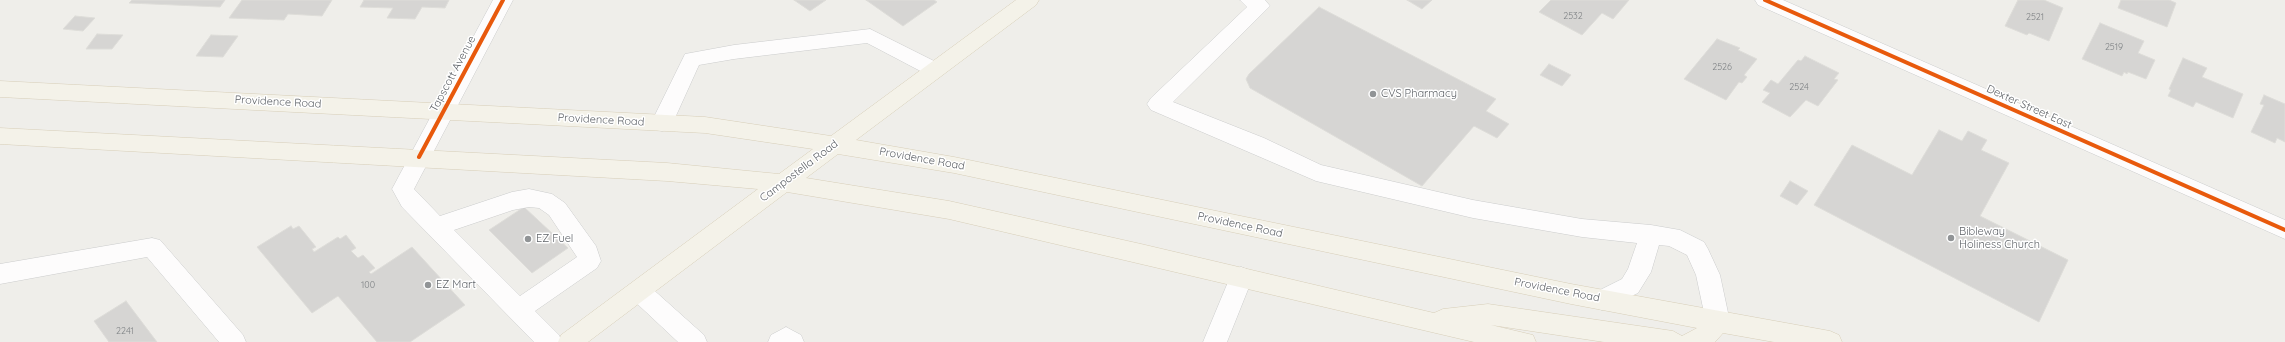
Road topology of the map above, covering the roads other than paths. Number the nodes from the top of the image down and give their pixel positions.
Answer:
1 (503, 0) edge
2 (1029, 0) edge
3 (1250, 0) edge
4 (1765, 0) edge
5 (935, 70) junction
6 (0, 89) edge
7 (444, 111) junction
8 (662, 123) junction
9 (0, 136) edge
10 (836, 144) junction
11 (419, 157) junction
12 (782, 183) junction
13 (436, 226) junction
14 (2285, 230) edge
15 (1651, 234) junction
16 (0, 274) edge
17 (1240, 277) junction
18 (638, 291) junction
19 (1602, 300) junction
20 (518, 310) junction
21 (1424, 321) junction
22 (1718, 322) junction
23 (234, 342) edge
24 (550, 342) edge
25 (570, 342) edge
26 (695, 342) edge
27 (780, 342) edge
28 (792, 342) edge
29 (1215, 342) edge
30 (1524, 342) edge
31 (1673, 342) edge
32 (1692, 342) edge
33 (1830, 342) edge

1 - 7 street, Tapscott Avenue
2 - 5 main road, Campostella Road
3 - 15 street
4 - 14 street, Dexter Street East
5 - 8 street
5 - 10 main road, Campostella Road
6 - 7 main road, Providence Road
7 - 8 main road, Providence Road
7 - 11 street, Tapscott Avenue
8 - 10 main road, Providence Road
9 - 11 main road
10 - 12 main road, Campostella Road
10 - 19 main road, Providence Road
11 - 12 main road
11 - 13 street, Tapscott Avenue
12 - 17 main road
12 - 18 main road, Campostella Road
13 - 20 street
13 - 20 street
15 - 19 street
15 - 22 street
16 - 23 street
17 - 21 main road
17 - 29 street
18 - 25 main road, Campostella Road
18 - 26 street
19 - 22 main road, Providence Road
20 - 24 street
21 - 30 main road
21 - 31 main road
22 - 32 main road
22 - 33 main road, Providence Road
27 - 28 street

